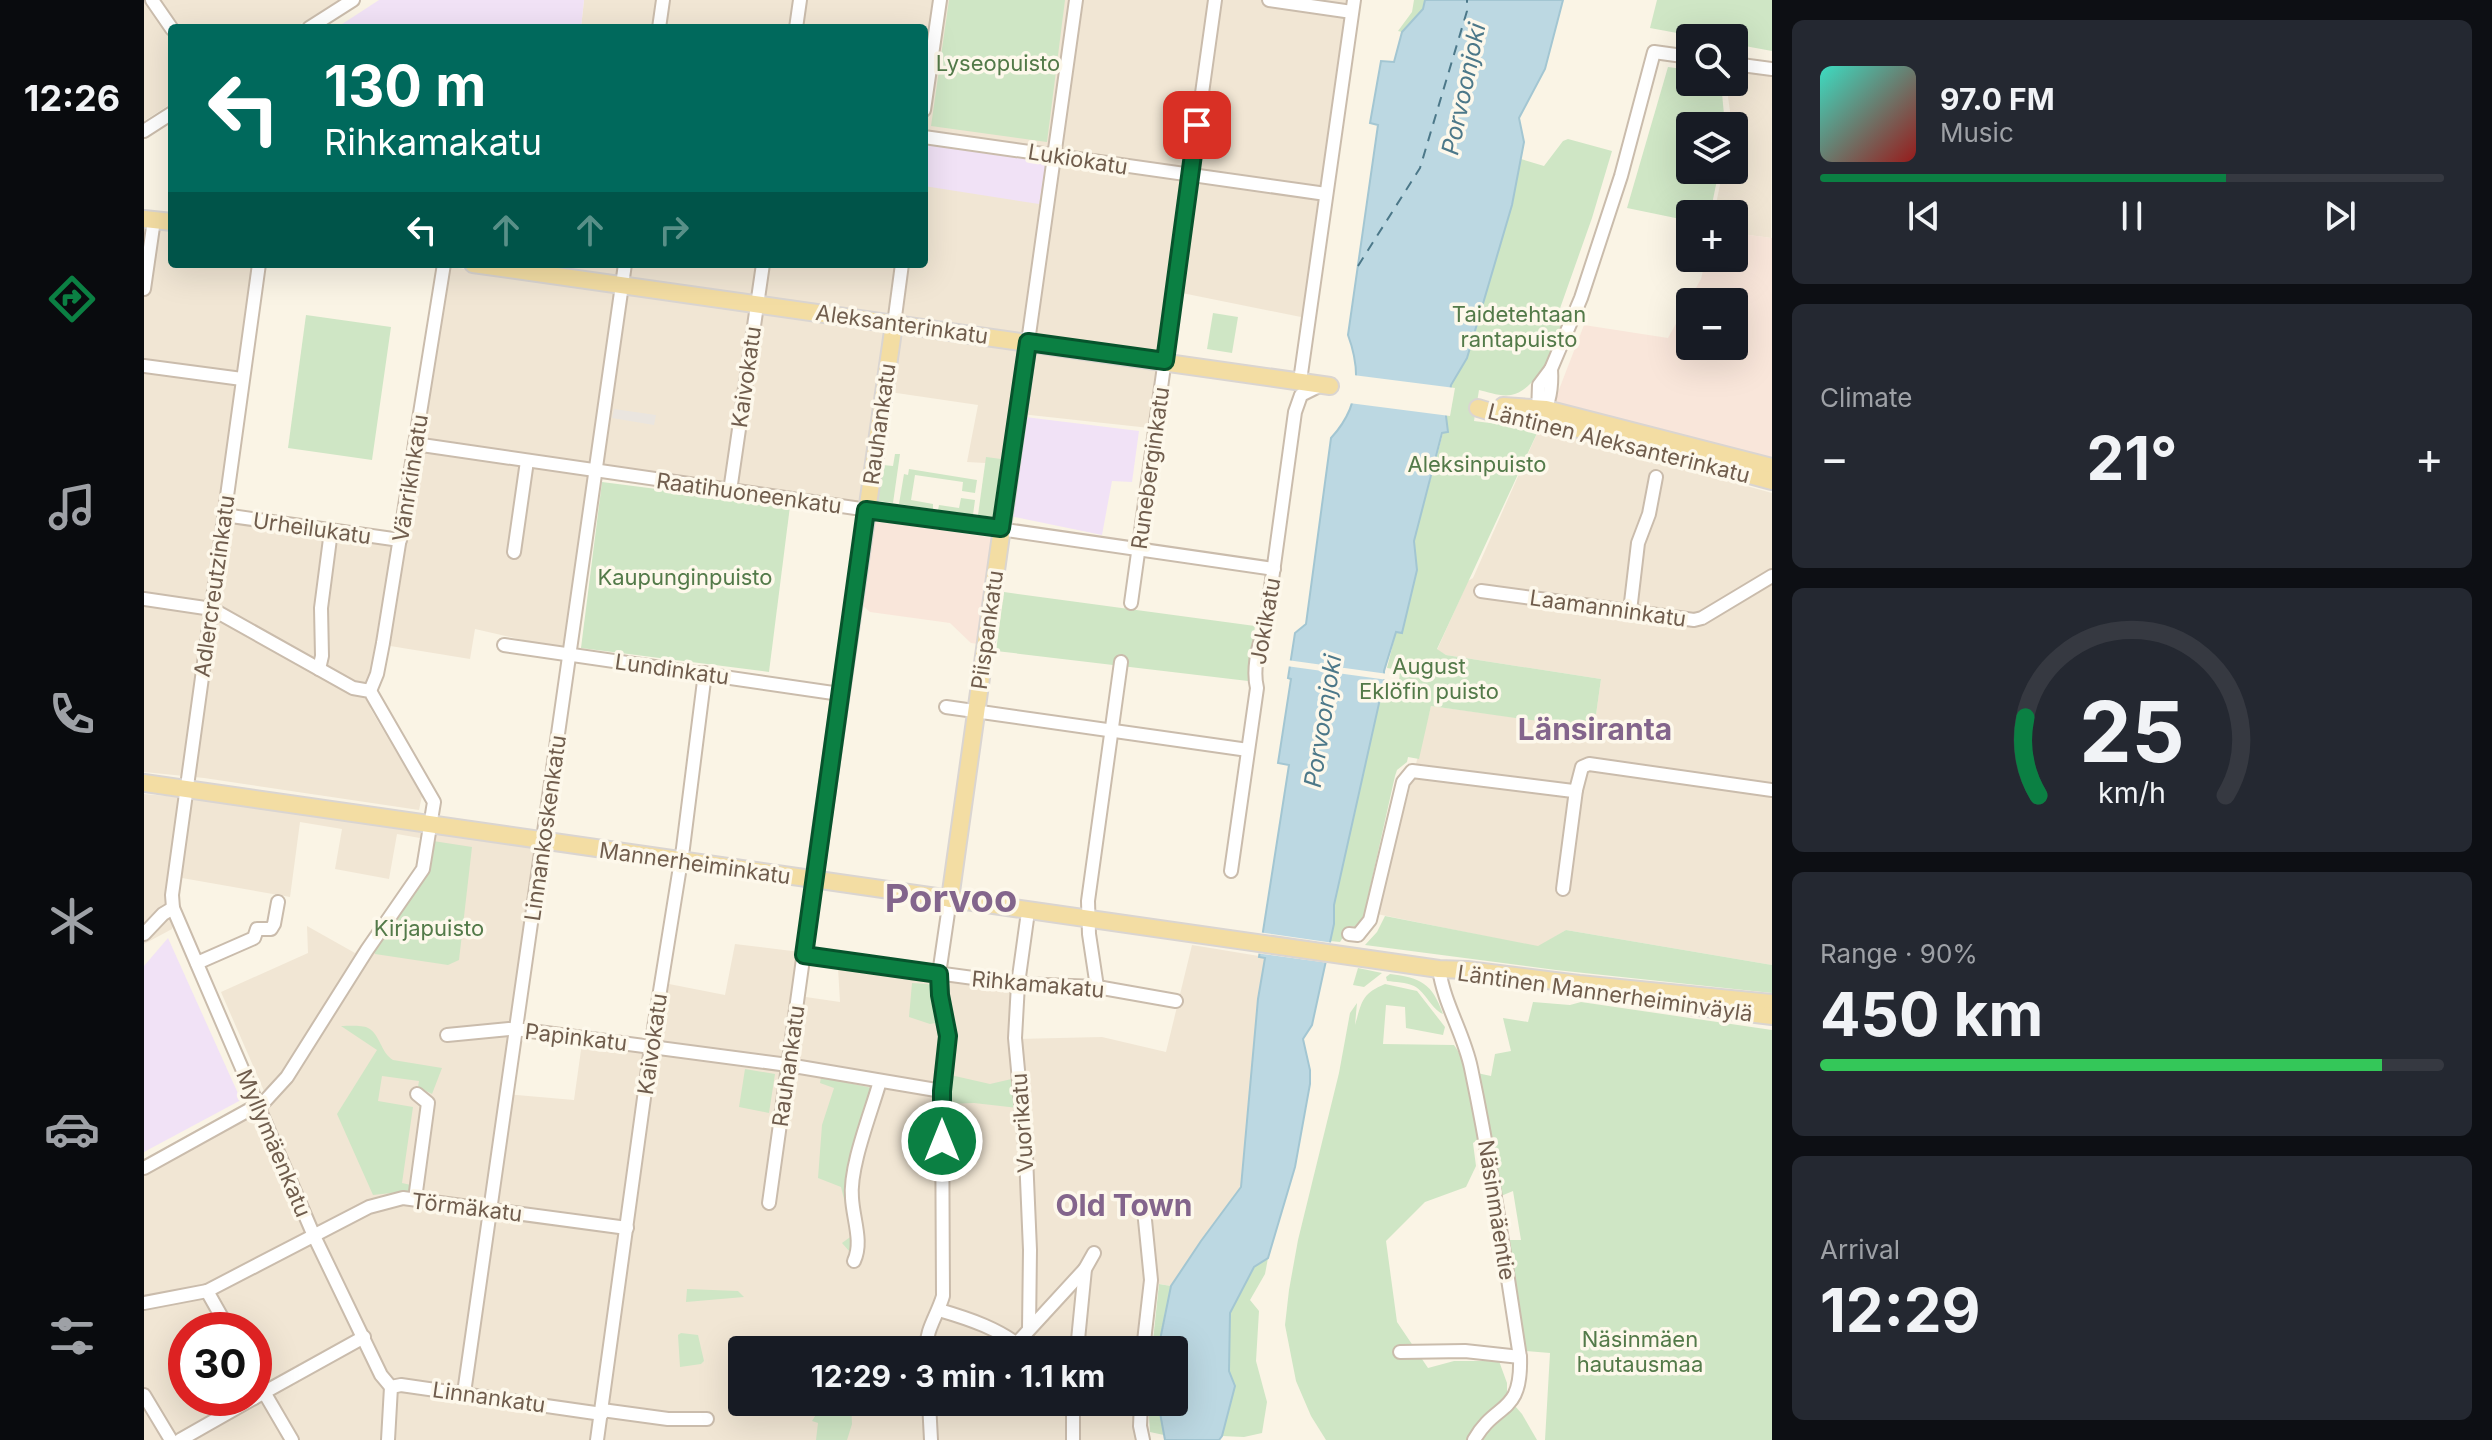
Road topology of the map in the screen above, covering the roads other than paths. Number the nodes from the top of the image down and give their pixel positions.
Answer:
1 (152, 0) edge
2 (353, 0) edge
3 (663, 0) edge
4 (800, 0) edge
5 (940, 0) edge
6 (1076, 0) edge
7 (1215, 0) edge
8 (1269, 0) edge
9 (1353, 6) edge
10 (169, 24) edge
11 (315, 24) edge
12 (660, 24) edge
13 (797, 24) edge
14 (1676, 55) edge
15 (1748, 66) edge
16 (1772, 69) edge
17 (928, 82) edge
18 (168, 116) edge
19 (144, 131) edge
20 (928, 138) edge
21 (1054, 155) junction
22 (1191, 176) junction
23 (1326, 194) junction
24 (149, 219) edge
25 (258, 268) edge
26 (443, 268) edge
27 (501, 268) edge
28 (624, 268) edge
29 (762, 268) edge
30 (901, 268) edge
31 (621, 285) junction
32 (144, 289) edge
33 (757, 304) junction
34 (894, 324) junction
35 (1028, 342) junction
36 (1165, 361) junction
37 (144, 366) edge
38 (242, 379) junction
39 (1300, 381) junction
40 (1326, 385) joint
41 (1541, 412) junction
42 (415, 444) junction
43 (527, 461) junction
44 (1772, 467) edge
45 (596, 472) junction
46 (1656, 477) dead end
47 (1772, 481) edge
48 (730, 491) junction
49 (866, 510) junction
50 (224, 515) junction
51 (1001, 528) junction
52 (331, 531) junction
53 (400, 540) junction
54 (1138, 549) junction
55 (514, 552) dead end
56 (1274, 569) junction
57 (1772, 576) edge
58 (1481, 591) dead end
59 (144, 599) edge
60 (1131, 603) dead end
61 (212, 609) junction
62 (1630, 611) junction
63 (504, 645) dead end
64 (569, 654) junction
65 (1121, 662) dead end
66 (319, 669) junction
67 (705, 673) junction
68 (370, 691) junction
69 (840, 694) junction
70 (946, 707) dead end
71 (975, 711) junction
72 (1111, 730) junction
73 (1248, 750) junction
74 (144, 783) edge
75 (186, 789) junction
76 (1576, 790) junction
77 (1772, 790) edge
78 (431, 824) junction
79 (543, 841) junction
80 (680, 860) junction
81 (1231, 871) dead end
82 (814, 880) junction
83 (1563, 889) dead end
84 (950, 899) junction
85 (278, 902) dead end
86 (173, 908) junction
87 (1087, 917) junction
88 (1027, 919) dead end
89 (144, 934) edge
90 (1349, 934) dead end
91 (1293, 949) joint
92 (804, 955) junction
93 (197, 963) junction
94 (1439, 969) junction
95 (939, 974) junction
96 (1018, 984) junction
97 (1097, 987) junction
98 (1176, 1001) dead end
99 (1772, 1003) edge
100 (1772, 1016) edge
101 (516, 1030) junction
102 (447, 1035) dead end
103 (651, 1047) junction
104 (788, 1065) junction
105 (880, 1081) junction
106 (942, 1091) junction
107 (417, 1094) dead end
108 (258, 1106) junction
109 (144, 1168) edge
110 (415, 1199) junction
111 (769, 1203) dead end
112 (491, 1209) junction
113 (1144, 1210) dead end
114 (627, 1228) junction
115 (314, 1236) junction
116 (1094, 1253) dead end
117 (854, 1261) dead end
118 (1085, 1269) junction
119 (207, 1291) junction
120 (144, 1303) edge
121 (939, 1310) junction
122 (219, 1312) edge
123 (1029, 1329) junction
124 (927, 1336) edge
125 (1003, 1336) edge
126 (1026, 1336) edge
127 (1078, 1336) edge
128 (1145, 1336) edge
129 (364, 1337) junction
130 (1400, 1352) dead end
131 (1520, 1357) junction
132 (391, 1387) junction
133 (272, 1388) edge
134 (464, 1393) junction
135 (144, 1395) edge
136 (602, 1412) junction
137 (272, 1415) edge
138 (222, 1416) edge
139 (930, 1416) edge
140 (1073, 1416) edge
141 (1140, 1416) edge
142 (707, 1419) dead end
143 (171, 1440) edge
144 (180, 1440) edge
145 (292, 1440) edge
146 (388, 1440) edge
147 (597, 1440) edge
148 (931, 1440) edge
149 (1073, 1440) edge
150 (1143, 1440) edge
151 (1474, 1440) edge

1 - 10 street
2 - 11 street
3 - 12 street
4 - 13 street
5 - 17 street
6 - 21 street, Piispankatu
7 - 22 street, Runeberginkatu
8 - 9 street
9 - 23 street
14 - 41 street
15 - 16 street
18 - 19 street
20 - 21 street, Lukiokatu
21 - 22 street, Lukiokatu
21 - 35 street, Piispankatu
22 - 23 street, Lukiokatu
22 - 36 street, Runeberginkatu
23 - 39 street
24 - 32 street
25 - 38 street, Adlercreutzinkatu
26 - 42 street, Vänrikinkatu
27 - 31 main road, Aleksanterinkatu
28 - 31 street, Linnankoskenkatu
29 - 33 street, Kaivokatu
30 - 34 street, Rauhankatu
31 - 33 main road, Aleksanterinkatu
31 - 45 street, Linnankoskenkatu
33 - 34 main road, Aleksanterinkatu
33 - 48 street, Kaivokatu
34 - 35 main road, Aleksanterinkatu
34 - 49 main road, Rauhankatu
35 - 36 main road, Aleksanterinkatu
35 - 51 main road, Piispankatu
36 - 39 main road, Aleksanterinkatu
36 - 54 street, Runeberginkatu
37 - 38 street
38 - 50 street, Adlercreutzinkatu
39 - 40 main road, Aleksanterinkatu
40 - 56 street, Jokikatu
41 - 44 main road, Läntinen Aleksanterinkatu
41 - 47 main road, Läntinen Aleksanterinkatu
42 - 43 street, Raatihuoneenkatu
42 - 53 street, Vänrikinkatu
43 - 45 street, Raatihuoneenkatu
43 - 55 street
45 - 48 street, Raatihuoneenkatu
45 - 64 street, Linnankoskenkatu
46 - 62 street
48 - 49 street, Raatihuoneenkatu
49 - 51 street, Raatihuoneenkatu
49 - 69 main road, Rauhankatu
50 - 52 street, Urheilukatu
50 - 61 street, Adlercreutzinkatu
51 - 54 street, Raatihuoneenkatu
51 - 71 main road, Piispankatu
52 - 53 street, Urheilukatu
52 - 66 street
53 - 68 street, Vänrikinkatu
54 - 56 street, Raatihuoneenkatu
54 - 60 street, Runeberginkatu
56 - 73 street, Jokikatu
57 - 62 street, Laamanninkatu
58 - 62 street, Laamanninkatu
59 - 61 street
61 - 66 street
61 - 75 street, Adlercreutzinkatu
63 - 64 street, Lundinkatu
64 - 67 street, Lundinkatu
64 - 79 street, Linnankoskenkatu
65 - 72 street
66 - 68 street
67 - 69 street, Lundinkatu
67 - 80 street, Kaivokatu
68 - 78 street
69 - 82 main road, Rauhankatu
70 - 71 street
71 - 72 street
71 - 84 main road, Piispankatu
72 - 73 street
72 - 87 street
73 - 81 street, Jokikatu
74 - 75 main road, Mannerheiminkatu
75 - 78 main road, Mannerheiminkatu
75 - 86 street, Adlercreutzinkatu
76 - 77 street
76 - 83 street
76 - 90 street
78 - 79 main road, Mannerheiminkatu
78 - 108 street
79 - 80 main road, Mannerheiminkatu
79 - 101 street, Linnankoskenkatu
80 - 82 main road, Mannerheiminkatu
80 - 103 street, Kaivokatu
82 - 84 main road, Mannerheiminkatu
82 - 92 street, Rauhankatu
84 - 87 main road, Mannerheiminkatu
84 - 95 street, Piispankatu
85 - 93 street
86 - 89 street
86 - 93 street, Myllymäenkatu
87 - 91 main road, Mannerheiminkatu
87 - 97 street
88 - 96 street, Vuorikatu
91 - 94 main road, Läntinen Mannerheiminväylä
92 - 95 street, Rihkamakatu
92 - 104 street, Rauhankatu
93 - 108 street, Myllymäenkatu
94 - 99 main road, Läntinen Mannerheiminväylä
94 - 100 main road, Läntinen Mannerheiminväylä
94 - 131 street, Näsinmäentie
95 - 96 street, Rihkamakatu
95 - 106 street, Piispankatu
96 - 97 street, Rihkamakatu
96 - 123 street, Vuorikatu
97 - 98 street, Rihkamakatu
101 - 102 street, Papinkatu
101 - 103 street, Papinkatu
101 - 112 street, Linnankoskenkatu
103 - 104 street, Papinkatu
103 - 114 street, Kaivokatu
104 - 105 street, Papinkatu
104 - 111 street, Rauhankatu
105 - 106 street, Papinkatu
105 - 117 street
106 - 121 street, Piispankatu
107 - 110 street
108 - 109 street
108 - 115 street, Myllymäenkatu
110 - 112 street, Törmäkatu
110 - 115 street, Törmäkatu
112 - 114 street, Törmäkatu
112 - 134 street, Linnankoskenkatu
113 - 128 street
114 - 136 street, Kaivokatu
115 - 119 street, Törmäkatu
115 - 129 street, Myllymäenkatu
116 - 118 street
118 - 123 street
118 - 127 street
119 - 120 street, Törmäkatu
119 - 122 street
121 - 124 street, Piispankatu
121 - 125 street
123 - 126 street
129 - 132 street, Myllymäenkatu
129 - 133 street
130 - 131 street
131 - 151 street, Näsinmäentie
132 - 134 street, Linnankatu
132 - 146 street
134 - 136 street, Linnankatu
135 - 143 street
136 - 142 street, Linnankatu
136 - 147 street, Kaivokatu
137 - 145 street
138 - 144 street
139 - 148 street
140 - 149 street
141 - 150 street

